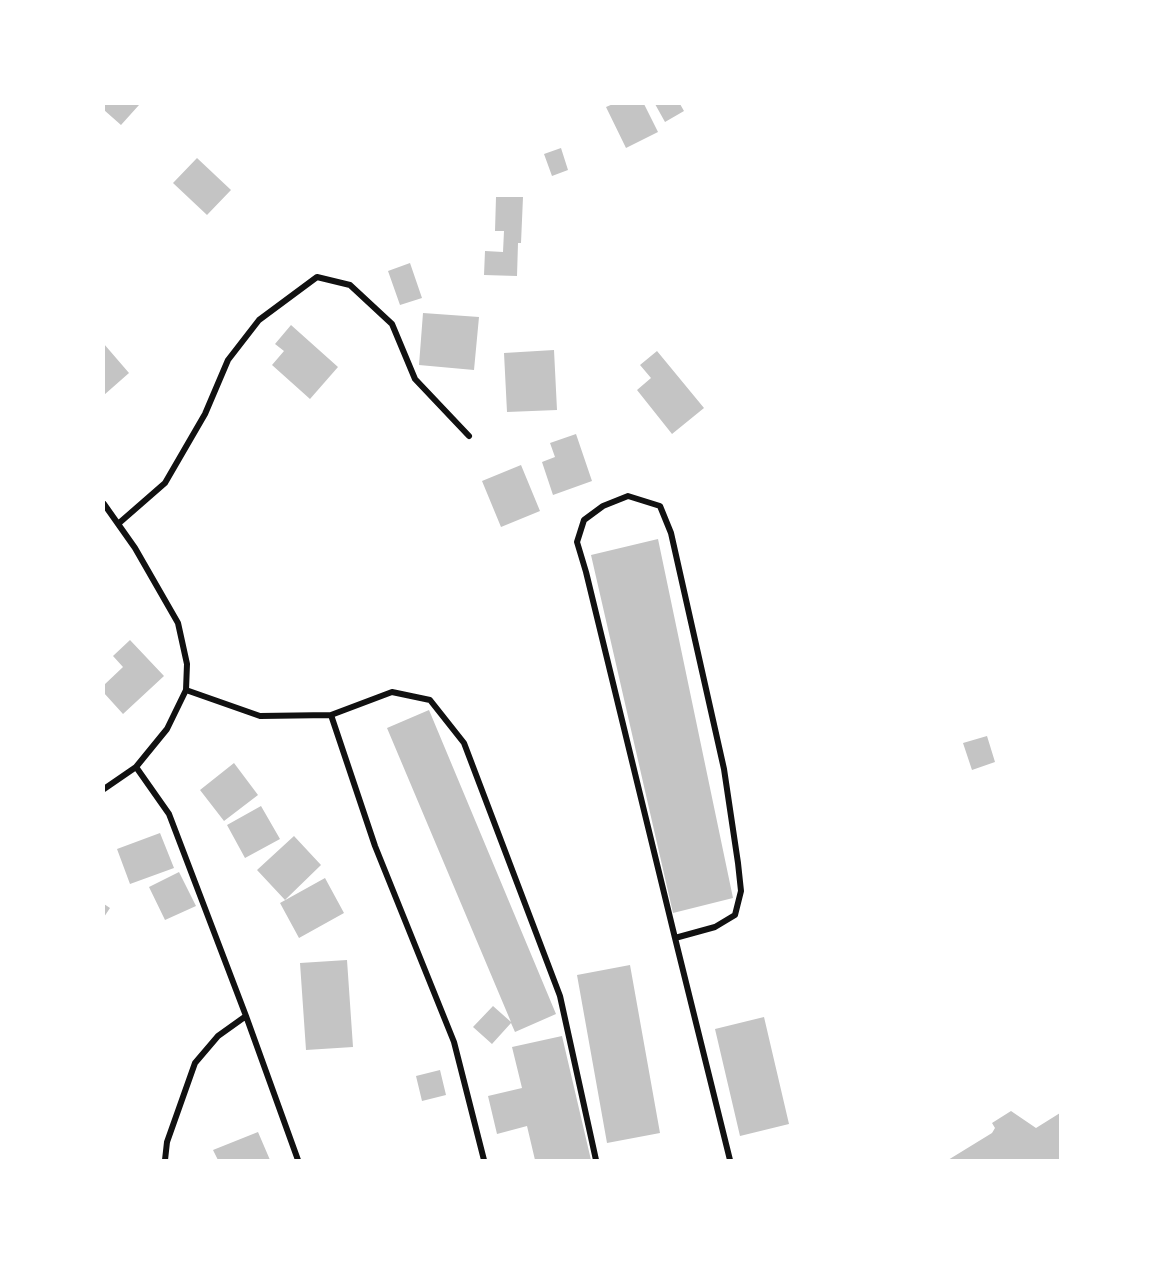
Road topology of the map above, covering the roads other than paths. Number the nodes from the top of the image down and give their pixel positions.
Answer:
1 (469, 436) dead end
2 (104, 504) edge
3 (118, 524) junction
4 (186, 690) junction
5 (330, 715) junction
6 (136, 767) junction
7 (104, 789) edge
8 (675, 938) junction
9 (246, 1016) junction
10 (165, 1161) edge
11 (298, 1161) edge
12 (484, 1161) edge
13 (596, 1161) edge
14 (730, 1161) edge

1 - 3 street
2 - 3 street
3 - 4 street
4 - 5 street
4 - 6 street
5 - 12 street
5 - 13 street
6 - 7 street
6 - 9 street
8 - 8 street
8 - 14 street
9 - 10 street
9 - 11 street

